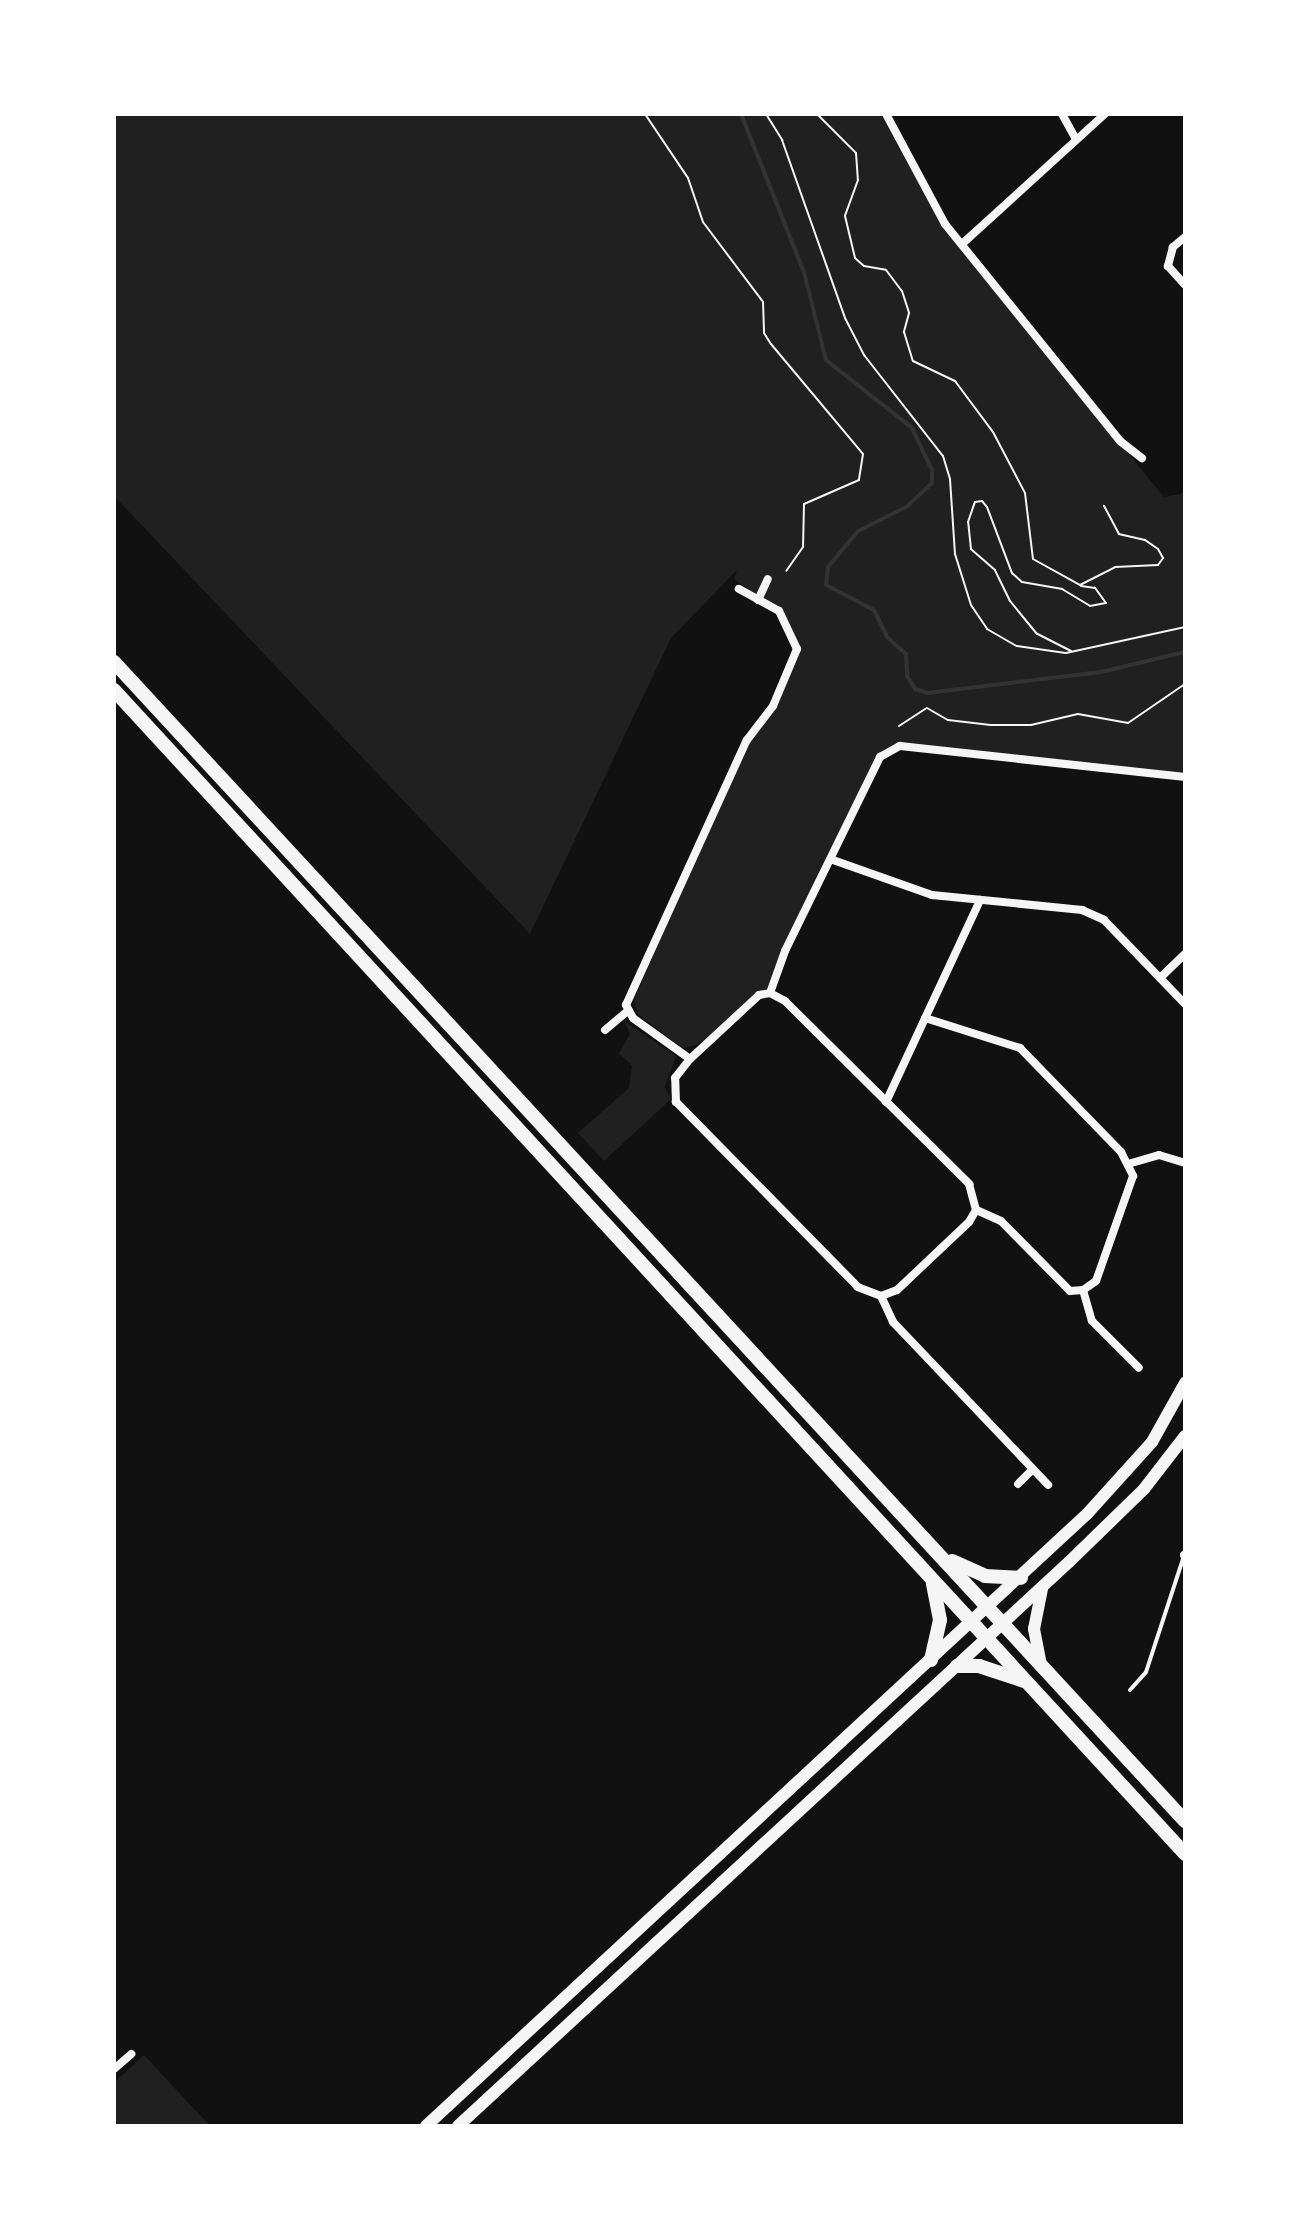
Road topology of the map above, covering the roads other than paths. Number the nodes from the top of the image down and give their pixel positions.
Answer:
1 (886, 114) edge
2 (1062, 114) edge
3 (1105, 114) edge
4 (1076, 139) junction
5 (1185, 237) edge
6 (962, 244) junction
7 (1185, 285) edge
8 (1142, 458) dead end
9 (768, 579) dead end
10 (739, 589) dead end
11 (758, 600) junction
12 (114, 662) edge
13 (114, 690) edge
14 (1185, 777) edge
15 (833, 860) junction
16 (980, 900) junction
17 (1185, 954) edge
18 (1160, 978) junction
19 (770, 993) junction
20 (1185, 1004) edge
21 (628, 1011) junction
22 (925, 1018) junction
23 (605, 1030) dead end
24 (690, 1059) junction
25 (886, 1102) junction
26 (1185, 1163) edge
27 (1128, 1164) junction
28 (976, 1210) junction
29 (1083, 1290) junction
30 (881, 1296) junction
31 (1139, 1368) dead end
32 (1185, 1383) edge
33 (1185, 1436) edge
34 (1033, 1469) junction
35 (1018, 1484) dead end
36 (1048, 1485) dead end
37 (1185, 1555) edge
38 (944, 1558) junction
39 (931, 1576) junction
40 (1021, 1578) junction
41 (1043, 1586) junction
42 (989, 1607) junction
43 (973, 1622) junction
44 (1003, 1623) junction
45 (987, 1637) junction
46 (931, 1660) junction
47 (1041, 1665) junction
48 (957, 1666) junction
49 (1028, 1682) junction
50 (1130, 1690) dead end
51 (1185, 1821) edge
52 (1185, 1854) edge
53 (131, 2054) dead end
54 (114, 2069) edge
55 (426, 2126) edge
56 (458, 2126) edge

1 - 6 street
2 - 4 street
3 - 4 street
4 - 6 street
5 - 7 street
6 - 8 street
9 - 11 street
10 - 11 street
11 - 21 street
12 - 38 highway
13 - 39 highway
14 - 15 street
15 - 16 street
15 - 19 street
16 - 18 street
16 - 22 street
17 - 18 street
18 - 20 street
19 - 24 street
19 - 25 street
21 - 23 street
21 - 24 street
22 - 25 street
22 - 27 street
24 - 30 street
25 - 28 street
26 - 27 street
27 - 29 street
28 - 29 street
28 - 30 street
29 - 31 street
30 - 34 street
32 - 40 main road
33 - 41 main road
34 - 35 street
34 - 36 street
37 - 50 lane
38 - 40 highway
38 - 42 highway
39 - 43 highway
39 - 46 highway
40 - 42 main road
41 - 44 main road
41 - 47 main road
42 - 43 main road
42 - 44 highway
43 - 45 highway
43 - 46 main road
44 - 45 main road
44 - 47 highway
45 - 48 main road
45 - 49 highway
46 - 55 main road
47 - 51 highway
48 - 49 highway
48 - 56 main road
49 - 52 highway
53 - 54 street

